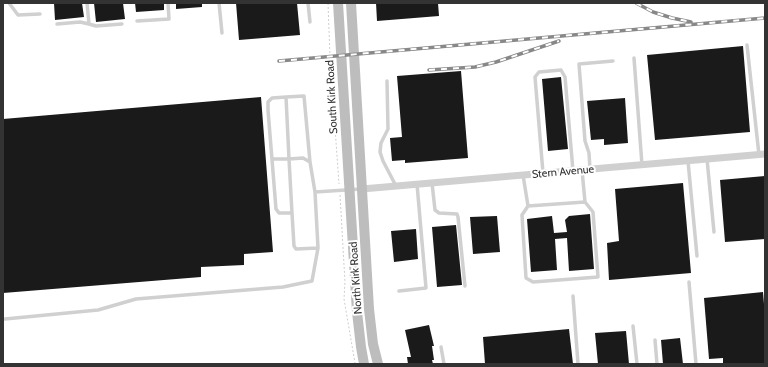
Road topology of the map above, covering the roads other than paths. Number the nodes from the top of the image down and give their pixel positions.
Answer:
1 (9, 3) edge
2 (87, 3) edge
3 (168, 3) edge
4 (219, 3) edge
5 (308, 3) edge
6 (338, 3) edge
7 (351, 3) edge
8 (40, 14) dead end
9 (137, 21) dead end
10 (310, 22) dead end
11 (57, 24) dead end
12 (89, 24) junction
13 (122, 24) dead end
14 (222, 33) dead end
15 (747, 45) dead end
16 (634, 58) dead end
17 (613, 61) dead end
18 (387, 81) dead end
19 (286, 97) junction
20 (762, 154) edge
21 (289, 158) junction
22 (272, 159) junction
23 (707, 159) junction
24 (688, 161) junction
25 (310, 162) junction
26 (642, 165) junction
27 (590, 169) junction
28 (582, 170) junction
29 (574, 171) junction
30 (543, 174) junction
31 (523, 175) junction
32 (432, 183) junction
33 (417, 184) junction
34 (396, 186) junction
35 (362, 189) junction
36 (344, 190) junction
37 (315, 192) junction
38 (585, 202) junction
39 (528, 206) junction
40 (292, 212) junction
41 (714, 232) dead end
42 (318, 248) junction
43 (696, 256) dead end
44 (689, 282) dead end
45 (465, 286) dead end
46 (399, 291) dead end
47 (573, 296) dead end
48 (5, 319) dead end
49 (633, 326) dead end
50 (655, 340) dead end
51 (441, 347) dead end
52 (364, 364) edge
53 (378, 364) edge
54 (444, 364) edge
55 (578, 364) edge
56 (637, 364) edge
57 (657, 364) edge
58 (696, 364) edge

1 - 8 lane
2 - 12 lane
3 - 9 lane
4 - 14 lane
5 - 10 lane
6 - 36 main road, South Kirk Road
7 - 35 main road
11 - 12 lane
12 - 13 lane
15 - 20 lane
16 - 26 lane
17 - 27 lane
18 - 34 lane
19 - 21 lane
19 - 22 lane
19 - 25 lane
20 - 23 street, Stern Avenue
21 - 22 lane
21 - 25 lane
21 - 40 lane
22 - 40 lane
23 - 24 street, Stern Avenue
23 - 41 lane
24 - 26 street, Stern Avenue
24 - 43 lane
25 - 37 lane
26 - 27 street, Stern Avenue
27 - 28 street, Stern Avenue
28 - 29 street, Stern Avenue
28 - 38 lane
29 - 30 street, Stern Avenue
29 - 30 lane
30 - 31 street, Stern Avenue
31 - 32 street, Stern Avenue
31 - 39 lane
32 - 33 street, Stern Avenue
32 - 45 lane
33 - 34 street, Stern Avenue
33 - 46 lane
34 - 35 street, Stern Avenue
35 - 36 lane
35 - 53 main road, North Kirk Road
36 - 37 lane
36 - 52 main road, North Kirk Road
37 - 42 lane
38 - 39 lane
38 - 39 lane
40 - 42 lane
42 - 48 lane
44 - 58 lane
47 - 55 lane
49 - 56 lane
50 - 57 lane
51 - 54 lane

